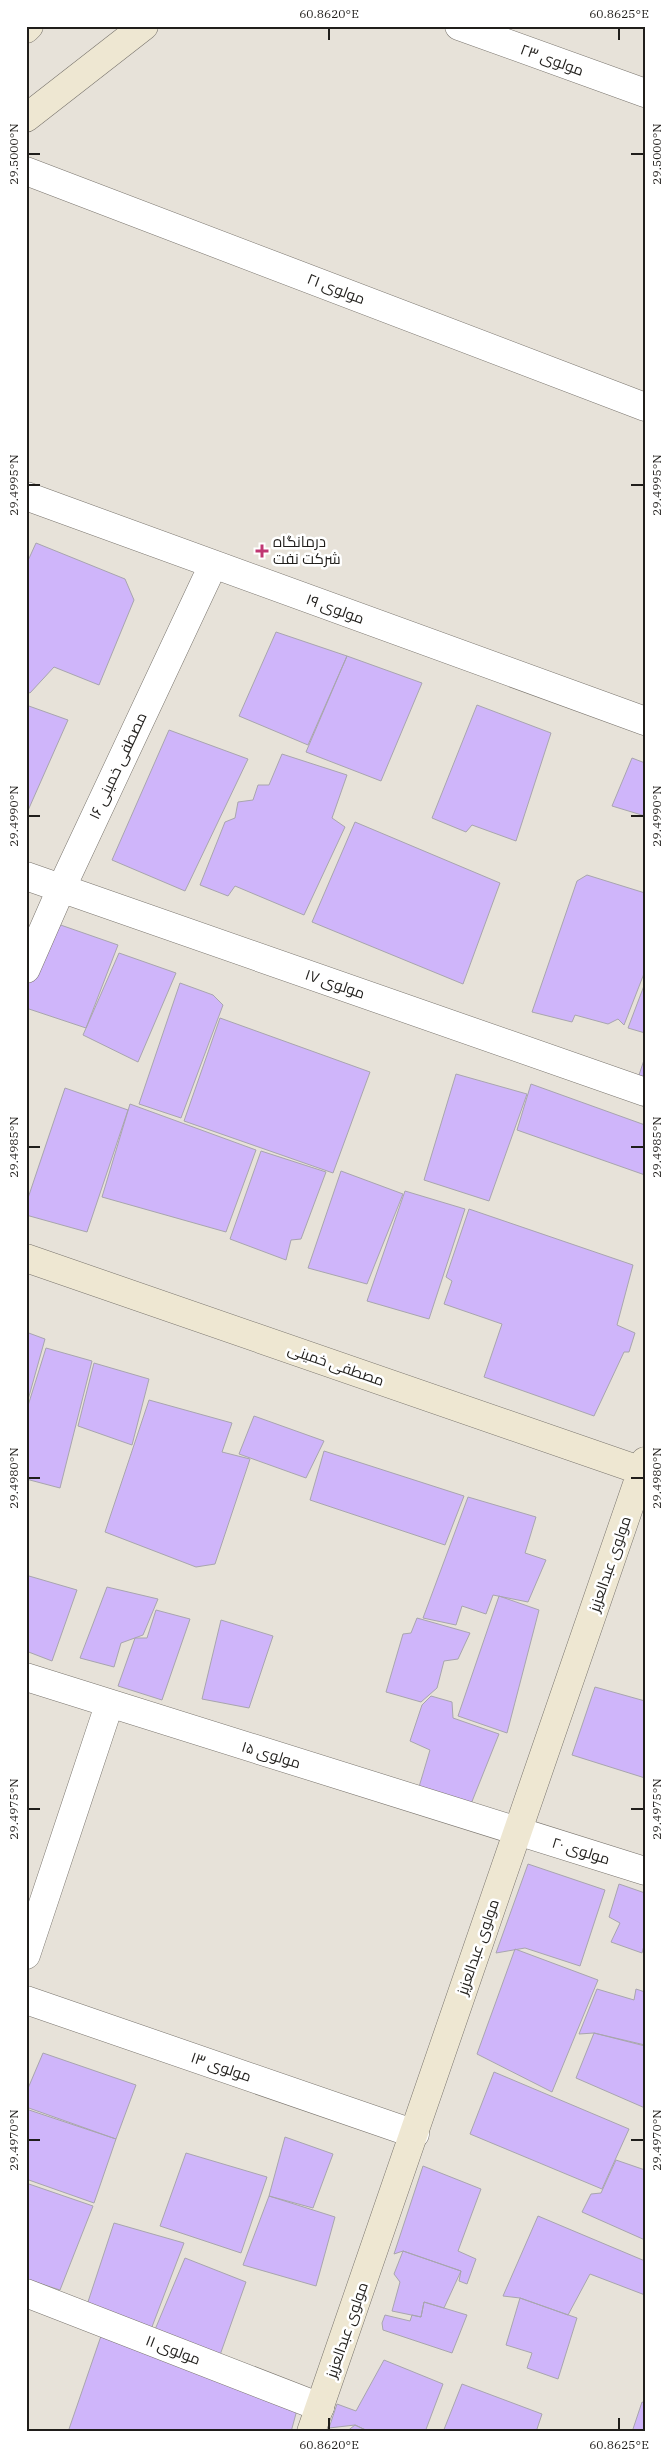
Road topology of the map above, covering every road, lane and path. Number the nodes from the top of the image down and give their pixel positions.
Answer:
1 (30, 26) edge
2 (144, 26) edge
3 (459, 26) edge
4 (26, 29) edge
5 (645, 93) edge
6 (26, 118) edge
7 (26, 171) edge
8 (645, 407) edge
9 (26, 496) edge
10 (213, 565) junction
11 (645, 721) edge
12 (26, 876) edge
13 (61, 888) junction
14 (26, 968) edge
15 (645, 1092) edge
16 (26, 1258) edge
17 (644, 1468) edge
18 (26, 1677) edge
19 (110, 1705) junction
20 (517, 1831) junction
21 (645, 1871) edge
22 (26, 1955) edge
23 (26, 2000) edge
24 (415, 2134) junction
25 (26, 2293) edge
26 (315, 2420) edge

1 - 4 main road
2 - 6 main road
3 - 5 street, مولوی ۲۳
7 - 8 street, مولوی ۲۱
9 - 10 street, مولوی ۱۹
10 - 11 street, مولوی ۱۹
10 - 13 street, مصطفی خمینی ۱۶
12 - 13 street, مولوی ۱۷
13 - 14 street, مصطفی خمینی ۱۶
13 - 15 street, مولوی ۱۷
16 - 17 main road, مصطفی خمینی
17 - 20 main road, مولوی عبدالعزیز
18 - 19 street, مولوی ۱۵
19 - 20 street, مولوی ۱۵
19 - 22 street
20 - 21 street, مولوی ۲۰
20 - 24 main road, مولوی عبدالعزیز
23 - 24 street, مولوی ۱۳
24 - 26 main road, مولوی عبدالعزیز
25 - 26 street, مولوی ۱۱

